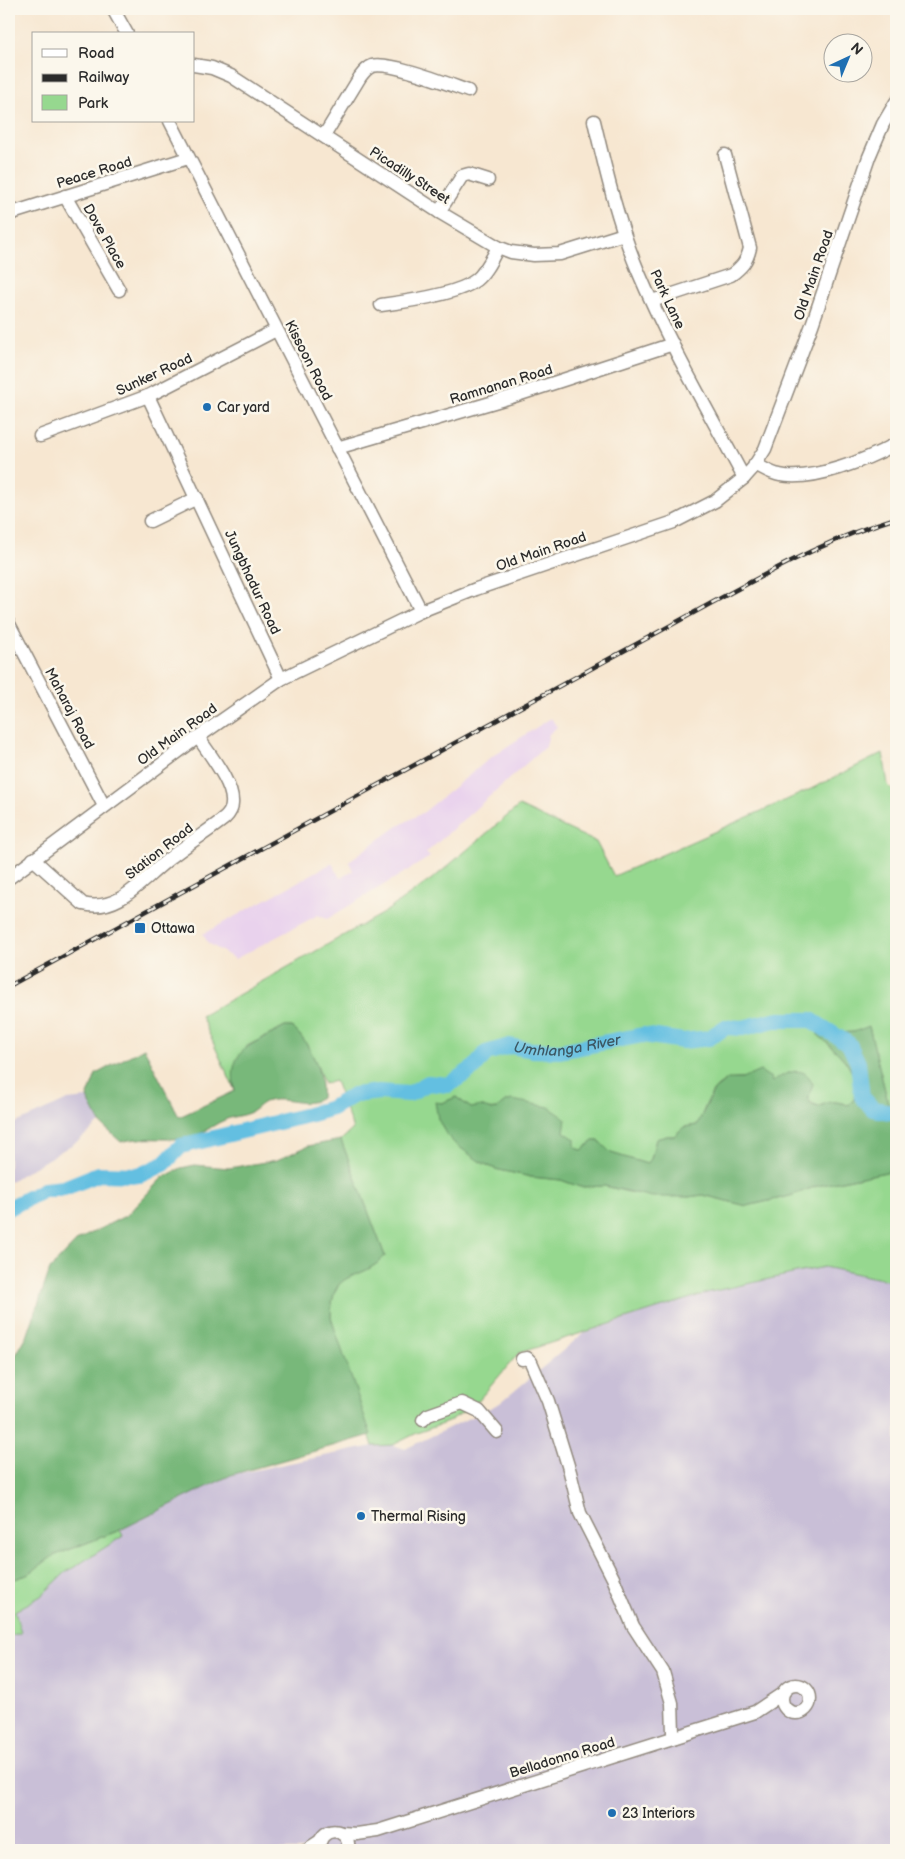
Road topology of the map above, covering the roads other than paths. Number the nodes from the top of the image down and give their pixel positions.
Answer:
1 (113, 9) edge
2 (126, 32) edge
3 (195, 65) edge
4 (468, 90) dead end
5 (896, 102) edge
6 (594, 121) dead end
7 (170, 122) edge
8 (324, 136) junction
9 (726, 155) dead end
10 (188, 158) junction
11 (488, 180) dead end
12 (66, 196) junction
13 (439, 212) junction
14 (9, 214) edge
15 (624, 234) junction
16 (498, 247) junction
17 (119, 290) dead end
18 (652, 301) junction
19 (381, 306) dead end
20 (276, 330) junction
21 (673, 344) junction
22 (148, 396) junction
23 (40, 436) dead end
24 (896, 444) edge
25 (337, 448) junction
26 (755, 464) junction
27 (744, 478) junction
28 (197, 498) junction
29 (150, 521) dead end
30 (421, 611) junction
31 (9, 624) edge
32 (281, 679) junction
33 (198, 737) junction
34 (104, 806) junction
35 (34, 859) junction
36 (9, 878) edge
37 (522, 1359) dead end
38 (423, 1420) dead end
39 (497, 1432) dead end
40 (782, 1694) junction
41 (788, 1711) junction
42 (755, 1712) junction
43 (675, 1737) junction
44 (378, 1831) junction
45 (341, 1833) junction
46 (320, 1846) edge
47 (306, 1850) edge
48 (348, 1850) edge

1 - 2 street
3 - 8 street, Picadilly Street
4 - 8 street
5 - 26 street, Old Main Road
6 - 15 street, Park Lane
7 - 10 street, Kissoon Road
8 - 13 street, Picadilly Street
9 - 18 street
10 - 12 street, Peace Road
10 - 20 street, Kissoon Road
11 - 13 street
12 - 14 street, Peace Road
12 - 17 street, Dove Place
13 - 16 street, Picadilly Street
15 - 16 street, Picadilly Street
15 - 18 street, Park Lane
16 - 19 street
18 - 21 street, Park Lane
20 - 22 street, Sunker Road
20 - 25 street, Kissoon Road
21 - 25 street, Ramnanan Road
21 - 27 street, Park Lane
22 - 23 street, Sunker Road
22 - 28 street, Jungbhadur Road
24 - 26 street
25 - 30 street, Kissoon Road
26 - 27 street, Old Main Road
27 - 30 street, Old Main Road
28 - 29 street
28 - 32 street, Jungbhadur Road
30 - 32 street, Old Main Road
31 - 34 street, Maharaj Road
32 - 33 street, Old Main Road
33 - 34 street, Old Main Road
33 - 35 street, Station Road
34 - 35 street, Old Main Road
35 - 36 street, Old Main Road
37 - 43 street
38 - 39 street
40 - 41 street
40 - 41 street, Belladonna Road
40 - 42 street, Belladonna Road
41 - 42 street, Belladonna Road
42 - 43 street, Belladonna Road
43 - 44 street, Belladonna Road
44 - 45 street, Belladonna Road
44 - 48 street, Belladonna Road
45 - 46 street, Belladonna Road
45 - 48 street, Belladonna Road
46 - 47 street, Belladonna Road

